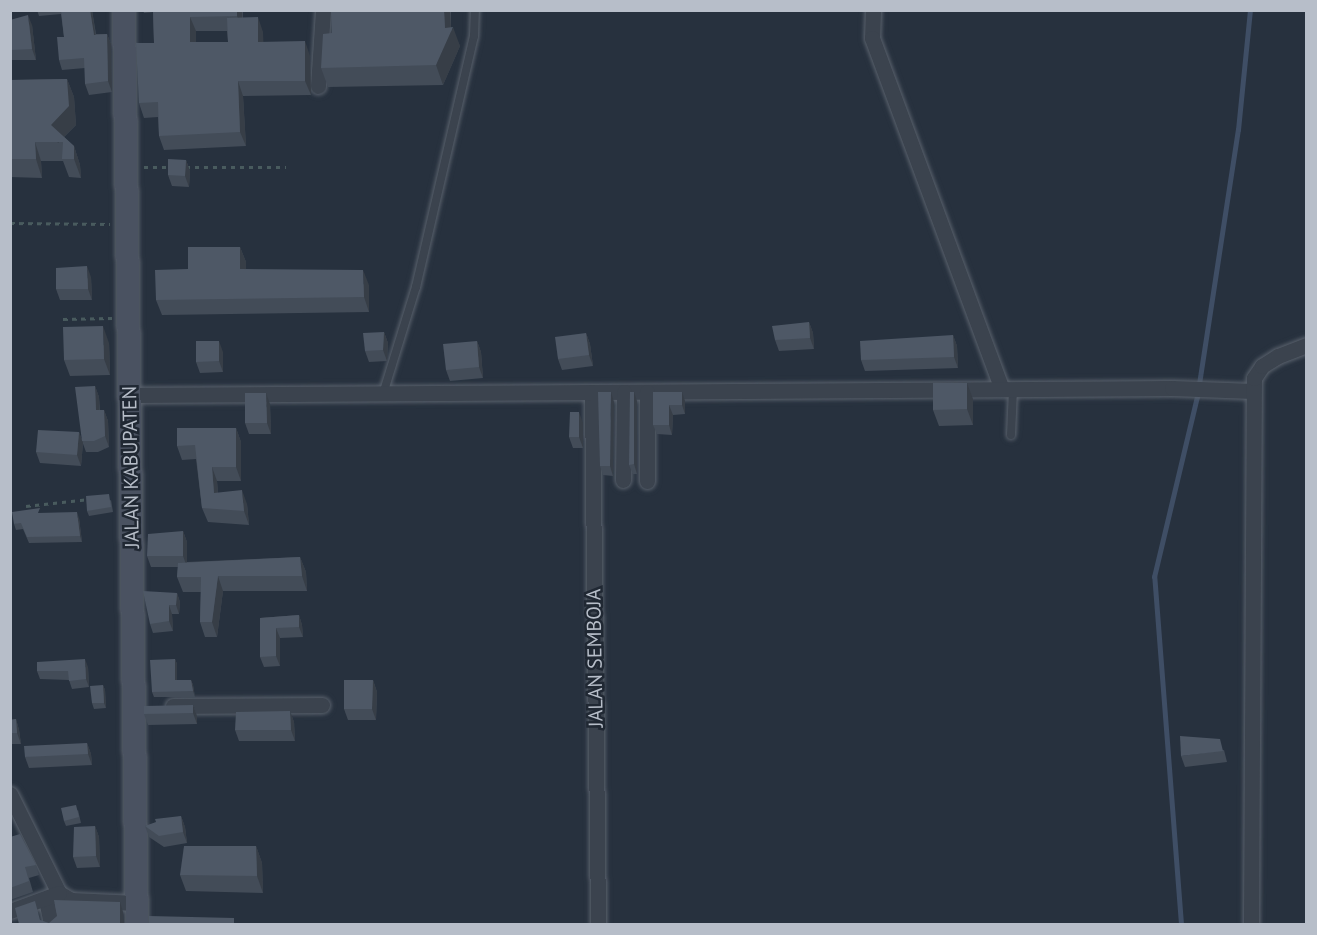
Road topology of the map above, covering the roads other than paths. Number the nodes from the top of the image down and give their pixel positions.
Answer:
1 (124, 10) edge
2 (323, 10) edge
3 (476, 10) edge
4 (873, 10) edge
5 (318, 86) dead end
6 (1306, 345) edge
7 (1007, 389) junction
8 (1253, 391) junction
9 (592, 392) junction
10 (624, 392) junction
11 (647, 392) junction
12 (383, 394) junction
13 (130, 395) junction
14 (1011, 435) dead end
15 (623, 480) dead end
16 (646, 481) dead end
17 (322, 705) dead end
18 (145, 706) junction
19 (10, 794) edge
20 (14, 815) edge
21 (53, 897) junction
22 (10, 911) edge
23 (136, 914) edge
24 (51, 924) edge
25 (598, 924) edge
26 (1251, 924) edge

1 - 13 main road, JALAN KABUPATEN
2 - 5 street
3 - 12 lane
4 - 7 street
6 - 8 street
7 - 8 street
7 - 11 street
7 - 14 lane
8 - 26 street
9 - 10 street
9 - 12 street
9 - 25 street, JALAN SEMBOJA
10 - 11 street
10 - 15 street
11 - 16 street
12 - 13 street
13 - 18 main road, JALAN KABUPATEN
17 - 18 street
18 - 23 main road, JALAN KABUPATEN
19 - 20 street
20 - 21 street
21 - 22 street
21 - 23 street
21 - 24 street

